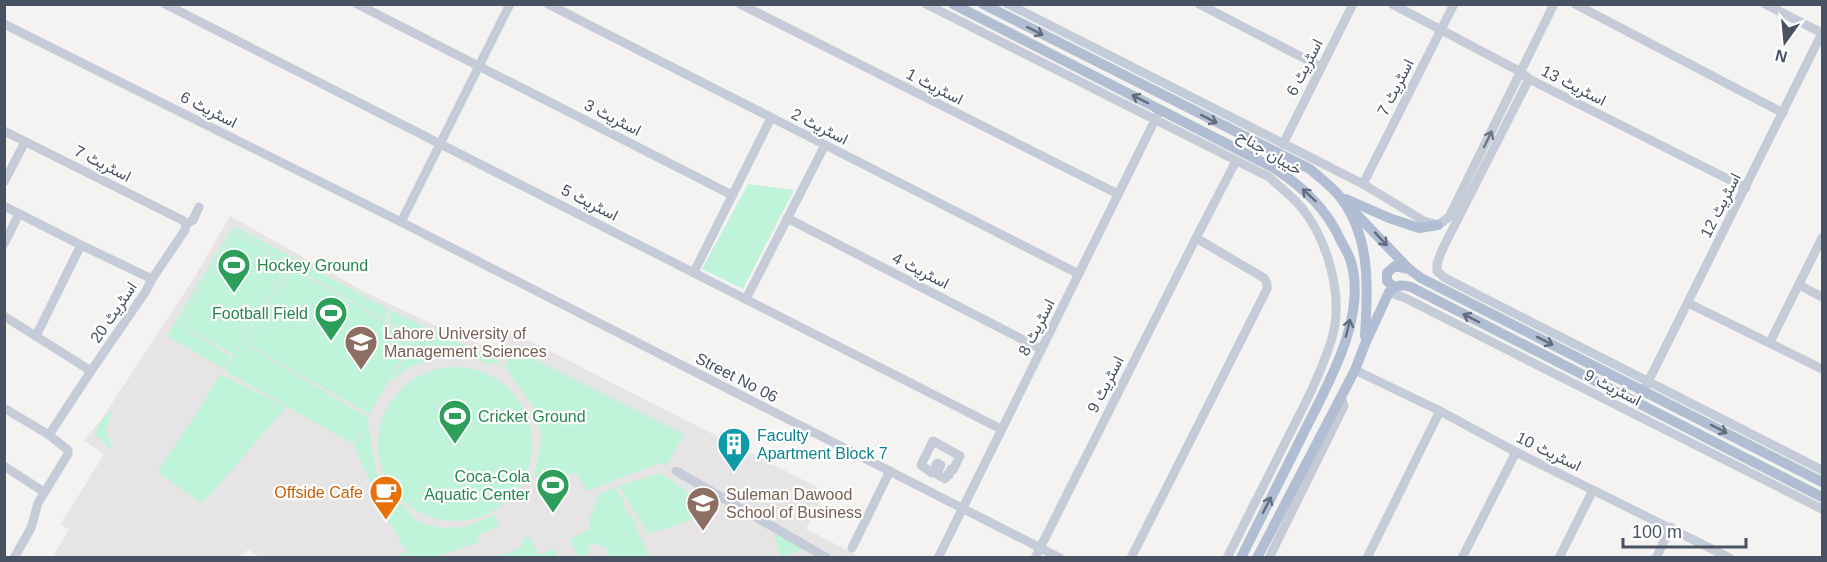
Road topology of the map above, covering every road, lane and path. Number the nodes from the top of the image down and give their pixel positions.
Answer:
1 (165, 4) edge
2 (190, 4) edge
3 (357, 4) edge
4 (510, 4) edge
5 (548, 4) edge
6 (740, 4) edge
7 (926, 4) edge
8 (953, 4) edge
9 (983, 4) edge
10 (1008, 4) edge
11 (1199, 4) edge
12 (1353, 4) edge
13 (1392, 4) edge
14 (1454, 4) edge
15 (1554, 4) edge
16 (1575, 4) edge
17 (1765, 4) edge
18 (184, 14) junction
19 (4, 24) edge
20 (1441, 30) junction
21 (1822, 33) edge
22 (480, 65) junction
23 (1321, 67) junction
24 (1521, 72) junction
25 (1529, 79) junction
26 (1161, 109) junction
27 (1783, 113) junction
28 (771, 118) junction
29 (1155, 120) junction
30 (4, 131) edge
31 (25, 141) junction
32 (440, 143) junction
33 (1283, 144) junction
34 (825, 145) junction
35 (1236, 161) junction
36 (1271, 172) junction
37 (4, 183) edge
38 (1363, 184) junction
39 (1746, 188) junction
40 (1118, 194) junction
41 (732, 195) junction
42 (1340, 196) junction
43 (4, 206) edge
44 (199, 207) dead end
45 (19, 214) junction
46 (787, 218) junction
47 (401, 222) junction
48 (186, 224) junction
49 (1438, 225) junction
50 (1196, 238) junction
51 (1822, 238) edge
52 (4, 244) edge
53 (81, 245) junction
54 (1409, 269) junction
55 (694, 272) junction
56 (1079, 274) junction
57 (152, 279) junction
58 (1799, 285) junction
59 (1392, 289) junction
60 (1822, 297) edge
61 (746, 299) junction
62 (1688, 303) junction
63 (4, 316) edge
64 (36, 336) junction
65 (1770, 342) junction
66 (1365, 344) junction
67 (1041, 349) junction
68 (1822, 369) edge
69 (91, 370) junction
70 (1355, 370) junction
71 (1321, 385) junction
72 (1646, 386) junction
73 (1341, 397) junction
74 (4, 408) edge
75 (1440, 411) junction
76 (1001, 429) junction
77 (49, 435) junction
78 (1516, 452) junction
79 (4, 466) edge
80 (1822, 470) edge
81 (676, 471) dead end
82 (890, 471) junction
83 (945, 478) joint
84 (1822, 482) edge
85 (1593, 490) junction
86 (44, 492) junction
87 (1822, 497) edge
88 (962, 508) junction
89 (1822, 509) edge
90 (1671, 527) junction
91 (1040, 547) junction
92 (852, 548) dead end
93 (14, 558) edge
94 (827, 558) edge
95 (938, 558) edge
96 (1035, 558) edge
97 (1060, 558) edge
98 (1131, 558) edge
99 (1227, 558) edge
100 (1241, 558) edge
101 (1257, 558) edge
102 (1269, 558) edge
103 (1366, 558) edge
104 (1462, 558) edge
105 (1559, 558) edge
106 (1656, 558) edge
107 (1730, 558) edge

1 - 18 street, اسٹریٹ 5
2 - 18 street
3 - 22 street
4 - 22 street
5 - 28 street, اسٹریٹ 2
6 - 40 street, اسٹریٹ 1
7 - 29 street
26 -> 8 main road, خیبان جناح
9 -> 42 main road, خیبان جناح
10 - 33 street
11 - 23 street
12 - 23 street, اسٹریٹ 6
13 - 20 street, اسٹریٹ 13
14 - 20 street, اسٹریٹ 7
15 - 24 street
16 - 27 street
17 - 21 street
18 - 32 street, اسٹریٹ 5
19 - 47 street, اسٹریٹ 6
20 - 24 street, اسٹریٹ 13
20 - 38 street, اسٹریٹ 7
21 - 27 street, اسٹریٹ 12
22 - 32 street
22 - 41 street, اسٹریٹ 3
23 - 33 street, اسٹریٹ 6
24 - 25 street, اسٹریٹ 13
49 -> 24 street
25 - 39 street, اسٹریٹ 13
25 - 72 street
26 - 29 street, اسٹریٹ 8
26 - 36 main road, خیبان جناح
27 - 39 street, اسٹریٹ 12
28 - 34 street, اسٹریٹ 2
28 - 41 street
29 - 35 street
29 - 40 street, اسٹریٹ 8
30 - 31 street, اسٹریٹ 7
31 - 37 street
31 - 48 street, اسٹریٹ 7
32 - 47 street
32 - 55 street, اسٹریٹ 5
33 - 38 street
34 - 46 street
34 - 56 street, اسٹریٹ 2
35 - 36 street
35 - 50 street, اسٹریٹ 9
36 - 71 street
71 -> 36 main road, خیبان جناح
38 - 49 street
39 - 62 street, اسٹریٹ 12
40 - 56 street, اسٹریٹ 8
41 - 55 street
42 - 49 main road
42 -> 54 main road
42 - 66 main road, خیبان جناح
43 - 45 street
44 - 48 street, اسٹریٹ 20
45 - 52 street
45 - 53 street
46 - 61 street
46 - 67 street, اسٹریٹ 4
47 - 82 street, Street No 06
48 - 57 street, اسٹریٹ 20
50 - 91 street, اسٹریٹ 9
50 - 98 street
51 - 58 street
53 - 57 street
53 - 64 street
54 - 59 main road, خیبان جناح
54 -> 72 main road
55 - 61 street, اسٹریٹ 5
56 - 67 street, اسٹریٹ 8
57 - 69 street, اسٹریٹ 20
58 - 60 street
58 - 65 street
59 - 66 main road, خیبان جناح
87 -> 59 main road
59 - 89 street, اسٹریٹ 9
61 - 76 street, اسٹریٹ 5
62 - 65 street
62 - 72 street, اسٹریٹ 12
63 - 64 street
64 - 69 street
65 - 68 street
66 - 70 main road, خیبان جناح
67 - 76 street, اسٹریٹ 8
69 - 77 street, اسٹریٹ 20
70 - 73 main road, خیبان جناح
70 - 75 street, اسٹریٹ 10
71 - 99 street
100 -> 71 main road, خیبان جناح
72 - 80 street
72 -> 84 main road
73 - 101 main road, خیبان جناح
73 - 102 street
74 - 77 street
75 - 78 street, اسٹریٹ 10
75 - 103 street
76 - 88 street, اسٹریٹ 8
77 - 86 street
78 - 85 street, اسٹریٹ 10
78 - 104 street
79 - 86 street
81 - 94 street
82 - 88 street, Street No 06
82 - 92 street
83 - 83 street
85 - 90 street, اسٹریٹ 10
85 - 105 street
86 - 93 street
88 - 91 street, Street No 06
88 - 95 street, اسٹریٹ 8
90 - 106 street
90 - 107 street, اسٹریٹ 10
91 - 96 street, اسٹریٹ 9
91 - 97 street, Street No 06

